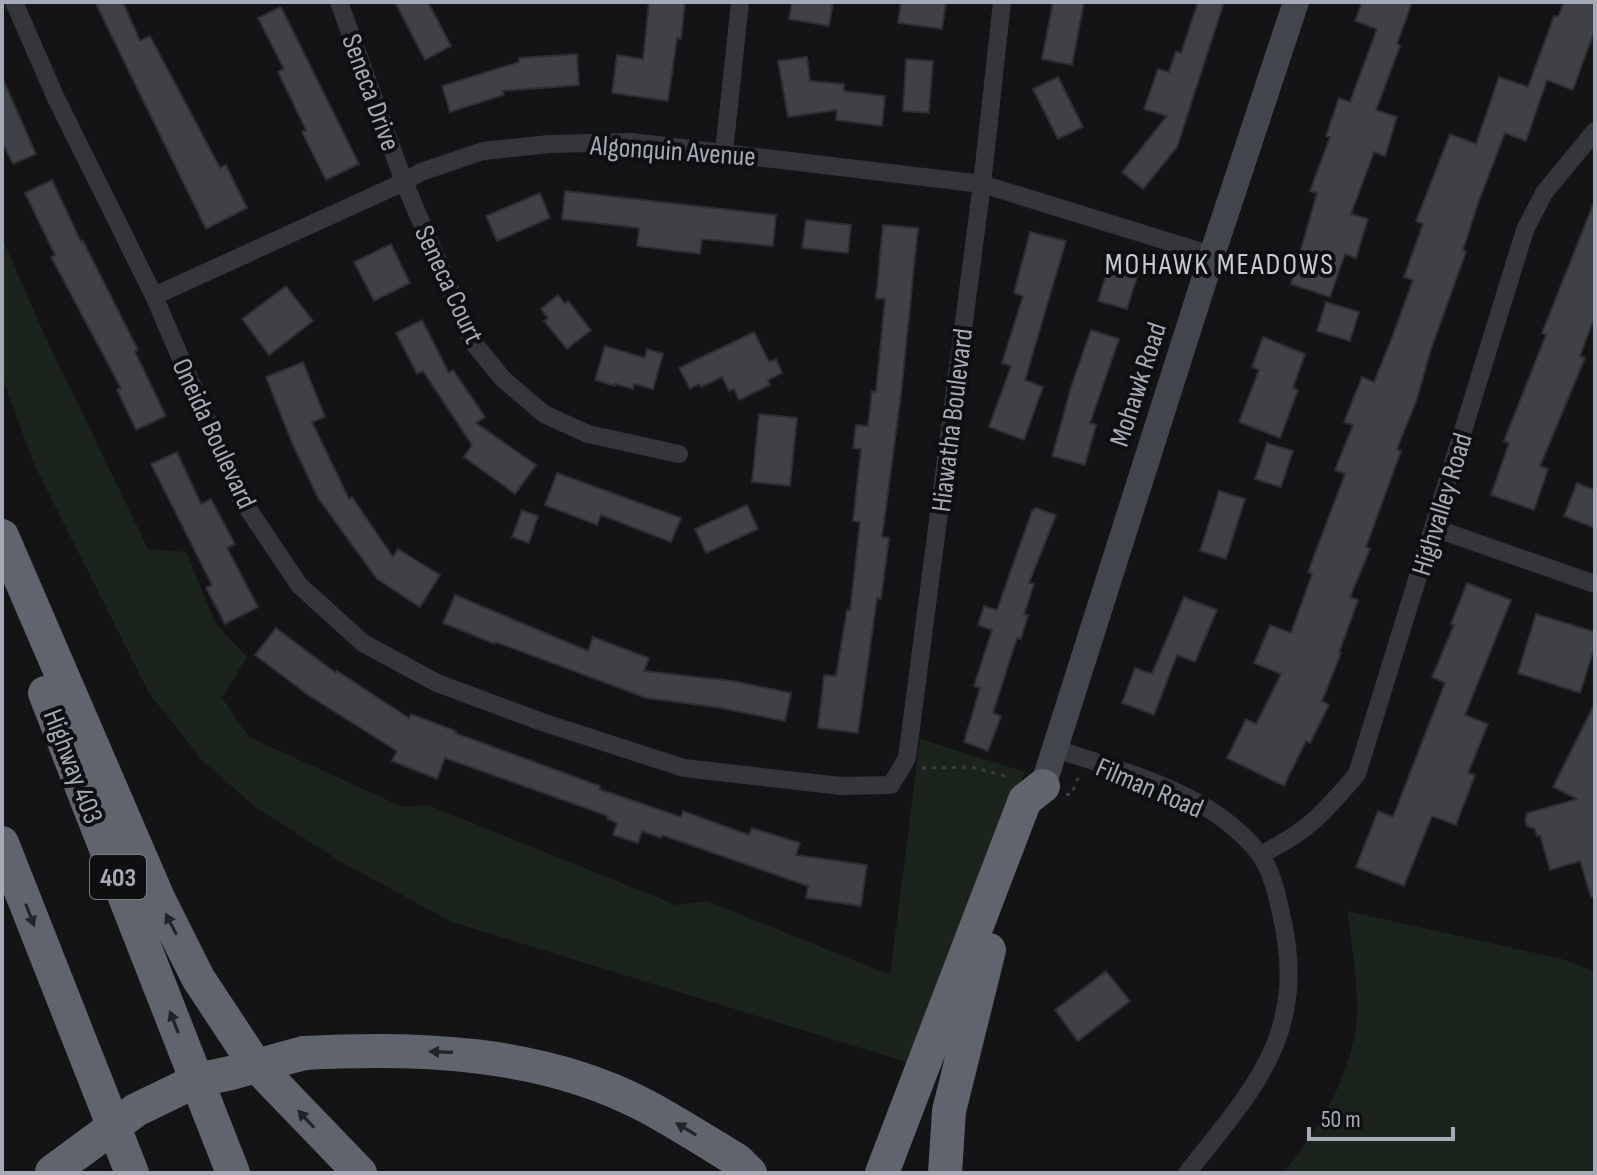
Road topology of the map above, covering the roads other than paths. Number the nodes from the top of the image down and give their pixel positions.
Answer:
1 (14, 2) edge
2 (339, 2) edge
3 (740, 2) edge
4 (1002, 2) edge
5 (1296, 2) edge
6 (1595, 131) edge
7 (724, 152) junction
8 (404, 182) junction
9 (982, 184) junction
10 (1212, 255) junction
11 (154, 296) junction
12 (679, 454) dead end
13 (1434, 528) junction
14 (2, 536) edge
15 (2, 582) edge
16 (1595, 584) edge
17 (1055, 749) junction
18 (841, 786) joint
19 (1043, 786) junction
20 (2, 843) edge
21 (1262, 854) junction
22 (989, 950) junction
23 (51, 1172) edge
24 (132, 1173) edge
25 (233, 1173) edge
26 (360, 1173) edge
27 (750, 1173) edge
28 (882, 1173) edge
29 (901, 1173) edge
30 (945, 1173) edge
31 (1187, 1173) edge

1 - 11 street, Oneida Boulevard
2 - 8 street, Seneca Drive
3 - 7 street
4 - 9 street, Hiawatha Boulevard
5 - 10 main road, Mohawk Road
6 - 13 street, Highvalley Road
7 - 8 street, Algonquin Avenue
7 - 9 street, Algonquin Avenue
8 - 11 street, Algonquin Avenue
8 - 12 street, Seneca Court
9 - 10 street, Algonquin Avenue
9 - 18 street, Hiawatha Boulevard
10 - 17 main road, Mohawk Road
11 - 18 street, Oneida Boulevard
13 - 16 street
13 - 21 street, Highvalley Road
26 -> 14 highway
25 -> 15 highway, Highway 403 / 403
17 - 19 main road, Mohawk Road
17 - 21 street, Filman Road
19 - 22 highway
19 - 28 highway
20 -> 24 highway
21 - 31 street, Filman Road
22 - 29 highway
22 - 30 highway
27 -> 23 highway, bridge

